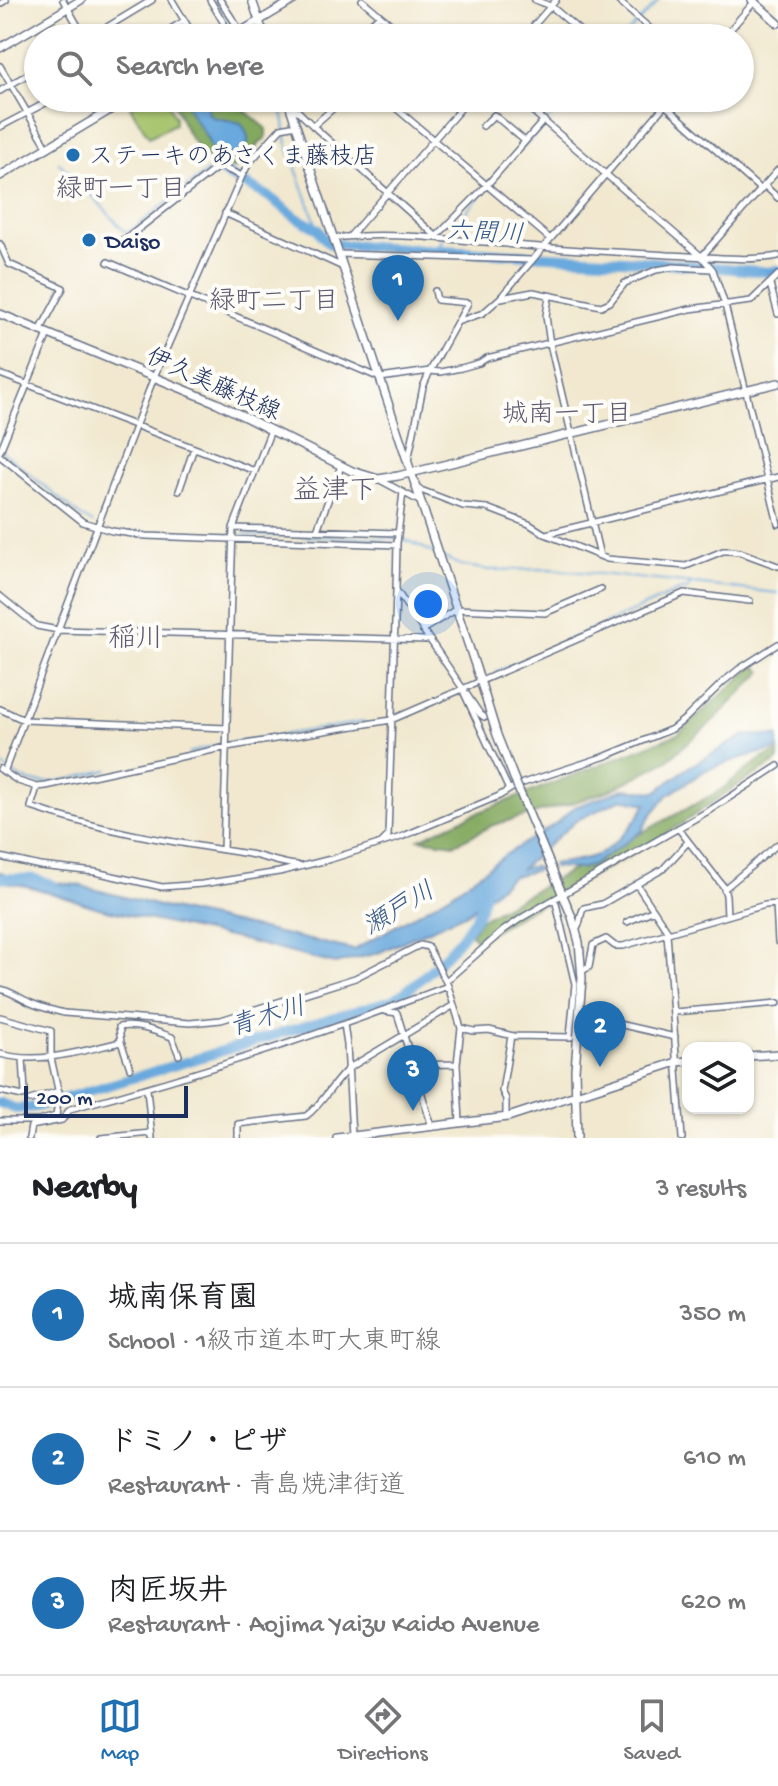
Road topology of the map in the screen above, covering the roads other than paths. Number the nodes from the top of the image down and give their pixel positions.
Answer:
1 (6, 0) edge
2 (81, 0) edge
3 (152, 0) edge
4 (172, 0) edge
5 (210, 0) edge
6 (220, 0) edge
7 (252, 0) edge
8 (294, 0) edge
9 (362, 0) edge
10 (535, 0) edge
11 (556, 0) edge
12 (617, 0) edge
13 (754, 1) edge
14 (0, 4) edge
15 (65, 4) edge
16 (551, 6) junction
17 (380, 15) junction
18 (184, 21) junction
19 (778, 23) edge
20 (35, 24) edge
21 (78, 24) edge
22 (111, 24) edge
23 (179, 24) edge
24 (186, 24) edge
25 (228, 24) edge
26 (231, 24) edge
27 (260, 24) joint
28 (371, 24) edge
29 (391, 24) edge
30 (535, 24) edge
31 (572, 24) edge
32 (645, 24) edge
33 (735, 24) edge
34 (24, 32) edge
35 (0, 48) edge
36 (0, 66) edge
37 (24, 76) edge
38 (11, 84) junction
39 (0, 91) edge
40 (24, 107) edge
41 (31, 112) edge
42 (104, 112) edge
43 (293, 112) edge
44 (299, 112) edge
45 (329, 112) edge
46 (401, 112) edge
47 (457, 112) edge
48 (534, 112) edge
49 (659, 112) edge
50 (673, 112) edge
51 (28, 114) junction
52 (544, 120) junction
53 (296, 124) junction
54 (313, 126) junction
55 (483, 126) dead end
56 (0, 127) edge
57 (433, 139) junction
58 (525, 141) junction
59 (48, 148) junction
60 (778, 170) edge
61 (605, 173) junction
62 (0, 176) edge
63 (242, 176) junction
64 (487, 185) junction
65 (763, 188) junction
66 (387, 193) junction
67 (778, 198) edge
68 (225, 213) junction
69 (350, 236) junction
70 (437, 237) junction
71 (334, 238) junction
72 (549, 238) junction
73 (115, 242) dead end
74 (0, 244) edge
75 (542, 247) junction
76 (339, 254) junction
77 (701, 256) junction
78 (778, 256) edge
79 (532, 260) junction
80 (108, 262) dead end
81 (343, 267) junction
82 (713, 270) junction
83 (778, 275) edge
84 (770, 284) junction
85 (435, 291) dead end
86 (189, 297) junction
87 (549, 297) junction
88 (500, 298) junction
89 (725, 305) junction
90 (0, 314) edge
91 (778, 314) edge
92 (457, 322) junction
93 (44, 332) junction
94 (550, 344) junction
95 (430, 371) junction
96 (0, 374) edge
97 (154, 377) junction
98 (380, 378) junction
99 (778, 383) edge
100 (28, 385) junction
101 (746, 391) junction
102 (136, 426) junction
103 (271, 430) junction
104 (572, 433) junction
105 (194, 448) junction
106 (0, 454) edge
107 (408, 461) junction
108 (341, 466) junction
109 (255, 471) junction
110 (412, 472) junction
111 (778, 477) edge
112 (378, 479) junction
113 (768, 480) junction
114 (418, 489) junction
115 (179, 491) dead end
116 (403, 492) junction
117 (422, 503) junction
118 (592, 523) junction
119 (778, 524) edge
120 (97, 527) junction
121 (233, 528) junction
122 (317, 530) junction
123 (398, 533) junction
124 (545, 534) junction
125 (233, 538) junction
126 (397, 544) junction
127 (600, 557) junction
128 (778, 566) edge
129 (601, 589) dead end
130 (396, 590) junction
131 (0, 596) edge
132 (750, 601) dead end
133 (457, 609) junction
134 (58, 630) junction
135 (422, 630) junction
136 (230, 635) junction
137 (394, 639) junction
138 (429, 640) junction
139 (778, 644) edge
140 (481, 683) junction
141 (463, 690) junction
142 (0, 709) edge
143 (492, 717) junction
144 (24, 720) junction
145 (391, 720) junction
146 (227, 728) junction
147 (227, 747) junction
148 (778, 766) edge
149 (2, 770) edge
150 (37, 787) junction
151 (513, 788) junction
152 (678, 828) junction
153 (688, 842) junction
154 (778, 844) edge
155 (378, 845) junction
156 (223, 850) junction
157 (0, 857) edge
158 (302, 865) junction
159 (637, 885) junction
160 (724, 889) junction
161 (560, 896) junction
162 (777, 904) edge
163 (654, 910) junction
164 (727, 916) junction
165 (627, 922) dead end
166 (576, 930) junction
167 (668, 933) junction
168 (778, 942) edge
169 (582, 971) junction
170 (447, 984) junction
171 (0, 989) edge
172 (778, 1003) edge
173 (454, 1005) junction
174 (383, 1010) junction
175 (674, 1012) junction
176 (579, 1015) junction
177 (0, 1017) edge
178 (344, 1024) junction
179 (461, 1028) junction
180 (403, 1034) junction
181 (511, 1036) junction
182 (574, 1037) junction
183 (675, 1037) junction
184 (121, 1042) junction
185 (0, 1054) edge
186 (778, 1054) edge
187 (179, 1055) dead end
188 (754, 1056) edge
189 (23, 1058) junction
190 (51, 1058) junction
191 (677, 1062) junction
192 (682, 1062) edge
193 (457, 1064) junction
194 (413, 1065) junction
195 (130, 1068) dead end
196 (349, 1068) junction
197 (147, 1089) junction
198 (0, 1091) edge
199 (59, 1092) junction
200 (576, 1096) junction
201 (30, 1100) dead end
202 (506, 1117) junction
203 (1, 1121) edge
204 (460, 1124) junction
205 (432, 1127) junction
206 (0, 1129) edge
207 (152, 1136) edge
208 (352, 1136) edge
209 (29, 1138) edge
210 (101, 1138) edge
211 (238, 1138) edge
212 (337, 1138) edge
213 (577, 1138) edge
214 (682, 1138) edge

1 - 14 street
2 - 15 main road
3 - 22 street
4 - 18 street
5 - 25 street
6 - 26 street
7 - 27 main road
8 - 27 main road
9 - 17 street
10 - 16 street
11 - 16 street
12 - 32 street
13 - 19 main road
13 - 33 street
15 - 20 main road
15 - 21 street
16 - 30 street
16 - 31 street
17 - 28 street
17 - 29 street
18 - 23 street
18 - 24 street
34 - 35 main road
36 - 38 street
37 - 38 street
38 - 39 street
38 - 40 street
41 - 51 street
42 - 59 main road
43 - 53 main road
44 - 54 street
45 - 54 street
46 - 57 street
47 - 57 street
48 - 52 street
49 - 61 street
50 - 65 street
51 - 56 street
51 - 59 street
52 - 58 street
52 - 61 street
53 - 63 street
53 - 71 main road
54 - 66 street
55 - 58 street
57 - 64 street
57 - 66 street
58 - 64 street
59 - 62 main road
60 - 65 street
61 - 72 street
61 - 77 street
63 - 68 street
63 - 73 street
64 - 70 street
64 - 72 street
65 - 67 street
65 - 77 street
66 - 69 street
66 - 70 street
68 - 81 street
68 - 86 street
69 - 70 street
69 - 71 street
70 - 75 street
71 - 76 main road
72 - 75 street
74 - 93 street
75 - 77 street
75 - 79 street
76 - 79 street
76 - 81 main road
77 - 78 street
77 - 82 street
79 - 88 street
80 - 86 street
81 - 98 main road
82 - 87 street
82 - 89 street
83 - 84 street
84 - 89 street
84 - 91 street
85 - 92 street
86 - 97 street
86 - 98 street
87 - 88 street
87 - 94 street
88 - 92 street
89 - 94 street
89 - 101 street
90 - 93 main road, 伊久美藤枝線
92 - 95 street
93 - 97 main road, 伊久美藤枝線
93 - 100 street
94 - 95 street
94 - 104 street
95 - 98 street
95 - 107 street
96 - 100 street
97 - 102 street
97 - 103 main road, 伊久美藤枝線
98 - 107 main road
99 - 101 main road
100 - 102 street
100 - 106 street
101 - 104 main road
101 - 113 street
102 - 105 street
102 - 120 street
103 - 108 main road, 伊久美藤枝線
103 - 109 street
104 - 110 main road
104 - 118 street
105 - 109 street
105 - 115 street
106 - 120 street
107 - 110 main road
108 - 112 main road, 伊久美藤枝線
108 - 122 street
109 - 121 street
110 - 112 main road
110 - 114 main road
111 - 113 street
112 - 116 street
113 - 118 street
113 - 119 street
114 - 117 main road
114 - 124 street
116 - 117 street
116 - 123 street
117 - 133 main road
118 - 124 street
118 - 127 street
120 - 125 street
120 - 134 street
121 - 122 street
121 - 125 street
122 - 123 street
123 - 126 street
124 - 127 street
125 - 126 street
125 - 136 street
126 - 130 street
127 - 128 street
129 - 133 street
130 - 135 street
130 - 137 street
131 - 134 street
132 - 140 street
133 - 135 street
133 - 140 main road
134 - 136 street
134 - 144 street
135 - 138 street
136 - 137 street
136 - 146 street
137 - 138 street
137 - 145 street
138 - 141 street
139 - 151 street
140 - 141 street
140 - 143 main road, bridge
141 - 143 street
141 - 145 street
141 - 151 street
142 - 144 street
143 - 151 main road, bridge
144 - 146 street
144 - 149 street
145 - 147 street
145 - 155 street
146 - 147 street
147 - 150 street
147 - 156 street
148 - 152 street
149 - 150 street
150 - 156 street
151 - 155 street
151 - 161 main road
152 - 153 street
152 - 161 street
153 - 159 street
153 - 160 street
154 - 160 street
155 - 158 street
156 - 158 street
157 - 158 street
159 - 163 street
159 - 166 street
160 - 164 street
161 - 166 main road
161 - 170 street
161 - 182 street
162 - 164 street
162 - 168 street
163 - 165 street
163 - 167 street
164 - 167 street
166 - 169 main road
167 - 169 street
167 - 175 street
169 - 176 main road
170 - 171 street
170 - 173 street
170 - 174 street
172 - 175 street
173 - 179 street
173 - 180 street
174 - 178 street
174 - 180 street
175 - 183 street
176 - 182 main road
176 - 183 street
177 - 190 street
178 - 196 street
178 - 197 street
179 - 181 street
179 - 193 street
180 - 194 street
180 - 196 street
181 - 182 street
181 - 202 street
182 - 200 main road
183 - 191 street
184 - 187 street
184 - 190 street
184 - 195 street
185 - 189 street
186 - 188 main road
189 - 190 street
189 - 198 street
190 - 199 street
191 - 192 main road
191 - 200 main road
191 - 214 street
193 - 194 street
193 - 204 street
194 - 205 street
196 - 208 street
196 - 211 street
197 - 207 street
197 - 209 street
199 - 201 street
199 - 203 street
200 - 202 main road
200 - 213 main road
202 - 204 main road
203 - 206 street
204 - 205 main road
205 - 208 main road
207 - 210 street
208 - 212 main road

